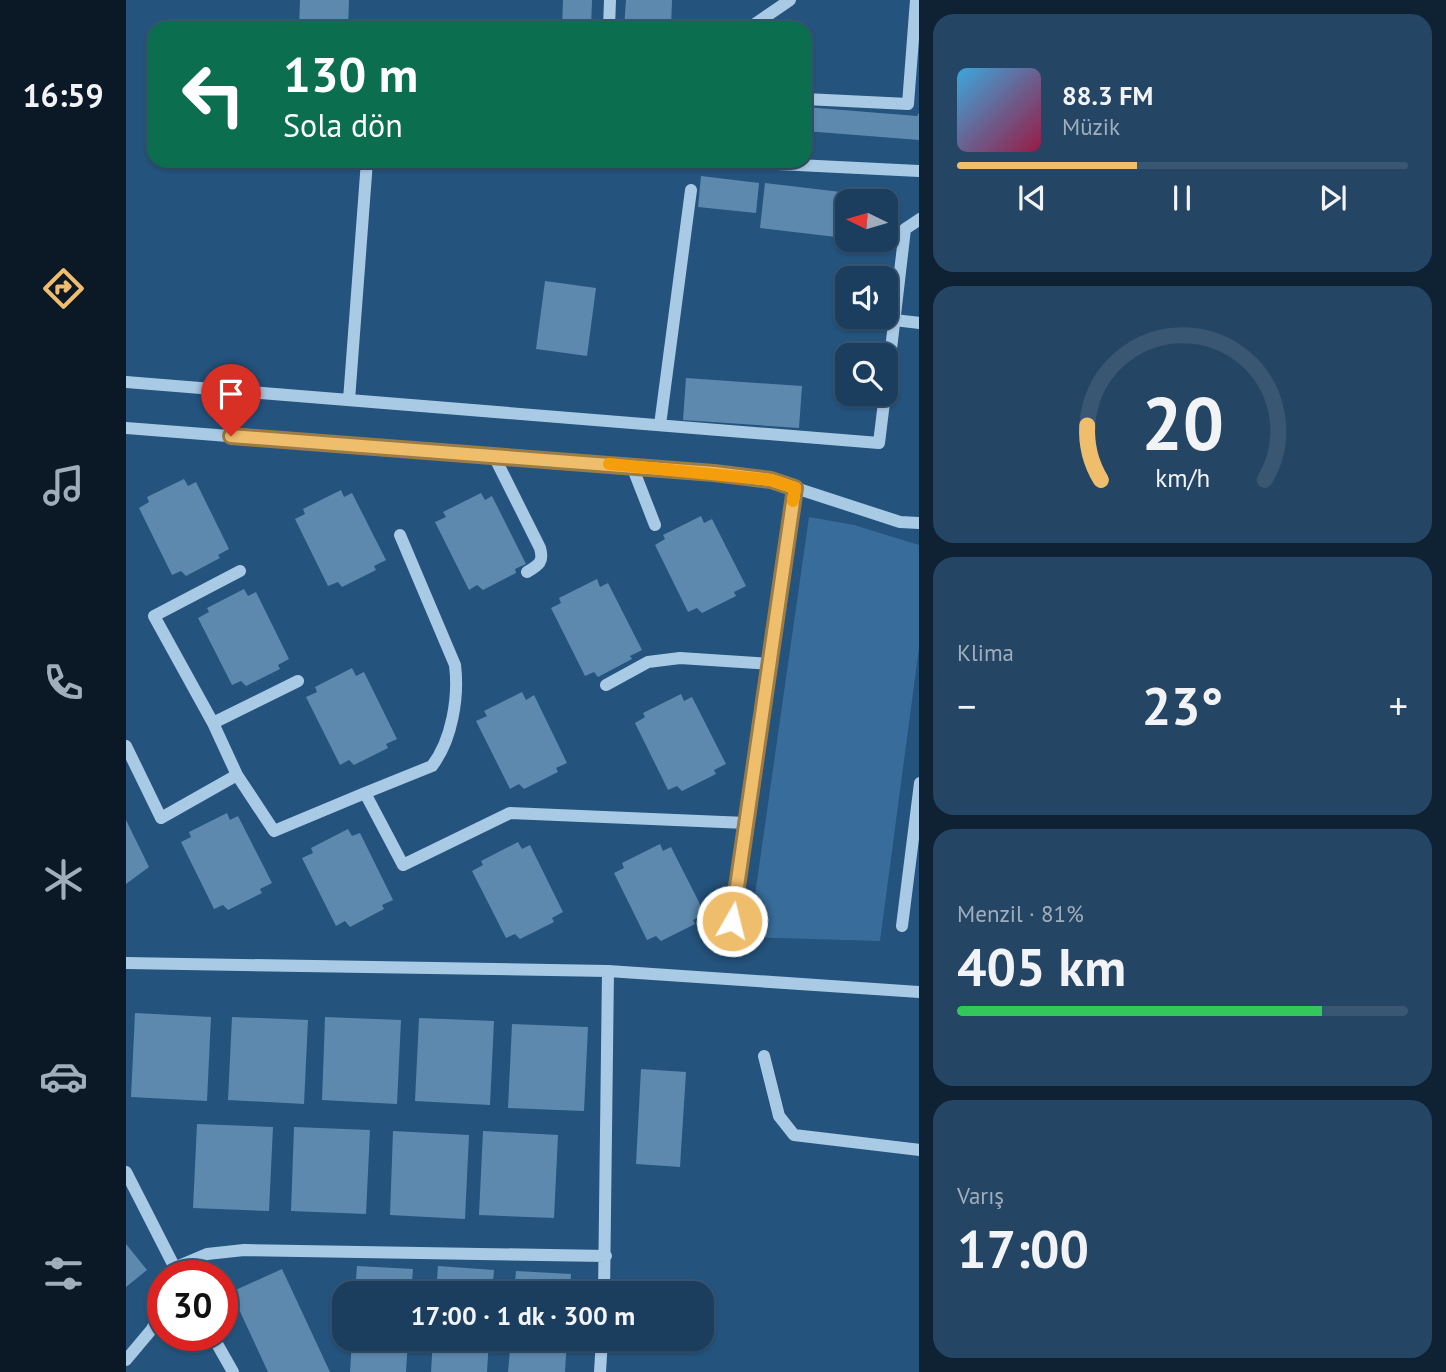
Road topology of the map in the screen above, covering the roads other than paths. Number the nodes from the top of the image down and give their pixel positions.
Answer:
1 (610, 0) edge
2 (790, 0) edge
3 (916, 0) edge
4 (609, 21) edge
5 (759, 21) edge
6 (812, 99) edge
7 (812, 165) edge
8 (366, 168) edge
9 (919, 170) edge
10 (691, 190) dead end
11 (919, 219) edge
12 (898, 287) edge
13 (898, 320) edge
14 (919, 323) edge
15 (126, 382) edge
16 (349, 400) junction
17 (883, 406) edge
18 (660, 425) junction
19 (126, 428) edge
20 (494, 456) junction
21 (632, 466) junction
22 (795, 488) junction
23 (919, 523) edge
24 (655, 525) dead end
25 (400, 535) dead end
26 (240, 571) dead end
27 (527, 572) dead end
28 (770, 664) junction
29 (298, 681) dead end
30 (606, 685) dead end
31 (213, 723) junction
32 (126, 746) edge
33 (129, 760) edge
34 (237, 775) junction
35 (919, 783) edge
36 (365, 793) junction
37 (746, 824) junction
38 (732, 921) dead end
39 (902, 926) dead end
40 (126, 963) edge
41 (608, 971) junction
42 (919, 992) edge
43 (764, 1056) dead end
44 (919, 1150) edge
45 (126, 1172) edge
46 (606, 1256) junction
47 (169, 1260) edge
48 (197, 1260) edge
49 (605, 1281) edge
50 (147, 1335) edge
51 (221, 1351) edge
52 (601, 1351) edge
53 (126, 1360) edge
54 (233, 1372) edge
55 (600, 1372) edge

1 - 4 street
2 - 5 street
3 - 6 street
7 - 9 street
8 - 16 street
10 - 18 street
11 - 12 street
13 - 14 street
15 - 16 street
16 - 18 street
17 - 18 street
19 - 20 street
20 - 21 street
20 - 27 street
21 - 22 street
21 - 24 street
22 - 23 street
22 - 28 street
25 - 36 street
26 - 31 street
28 - 30 street
28 - 37 street
29 - 31 street
31 - 34 street
32 - 33 street
33 - 34 street
34 - 36 street
35 - 39 street
36 - 37 street
37 - 38 street
40 - 41 street
41 - 42 street
41 - 46 street
43 - 44 street
45 - 47 street
46 - 48 street
46 - 49 street
50 - 53 street
51 - 54 street
52 - 55 street

